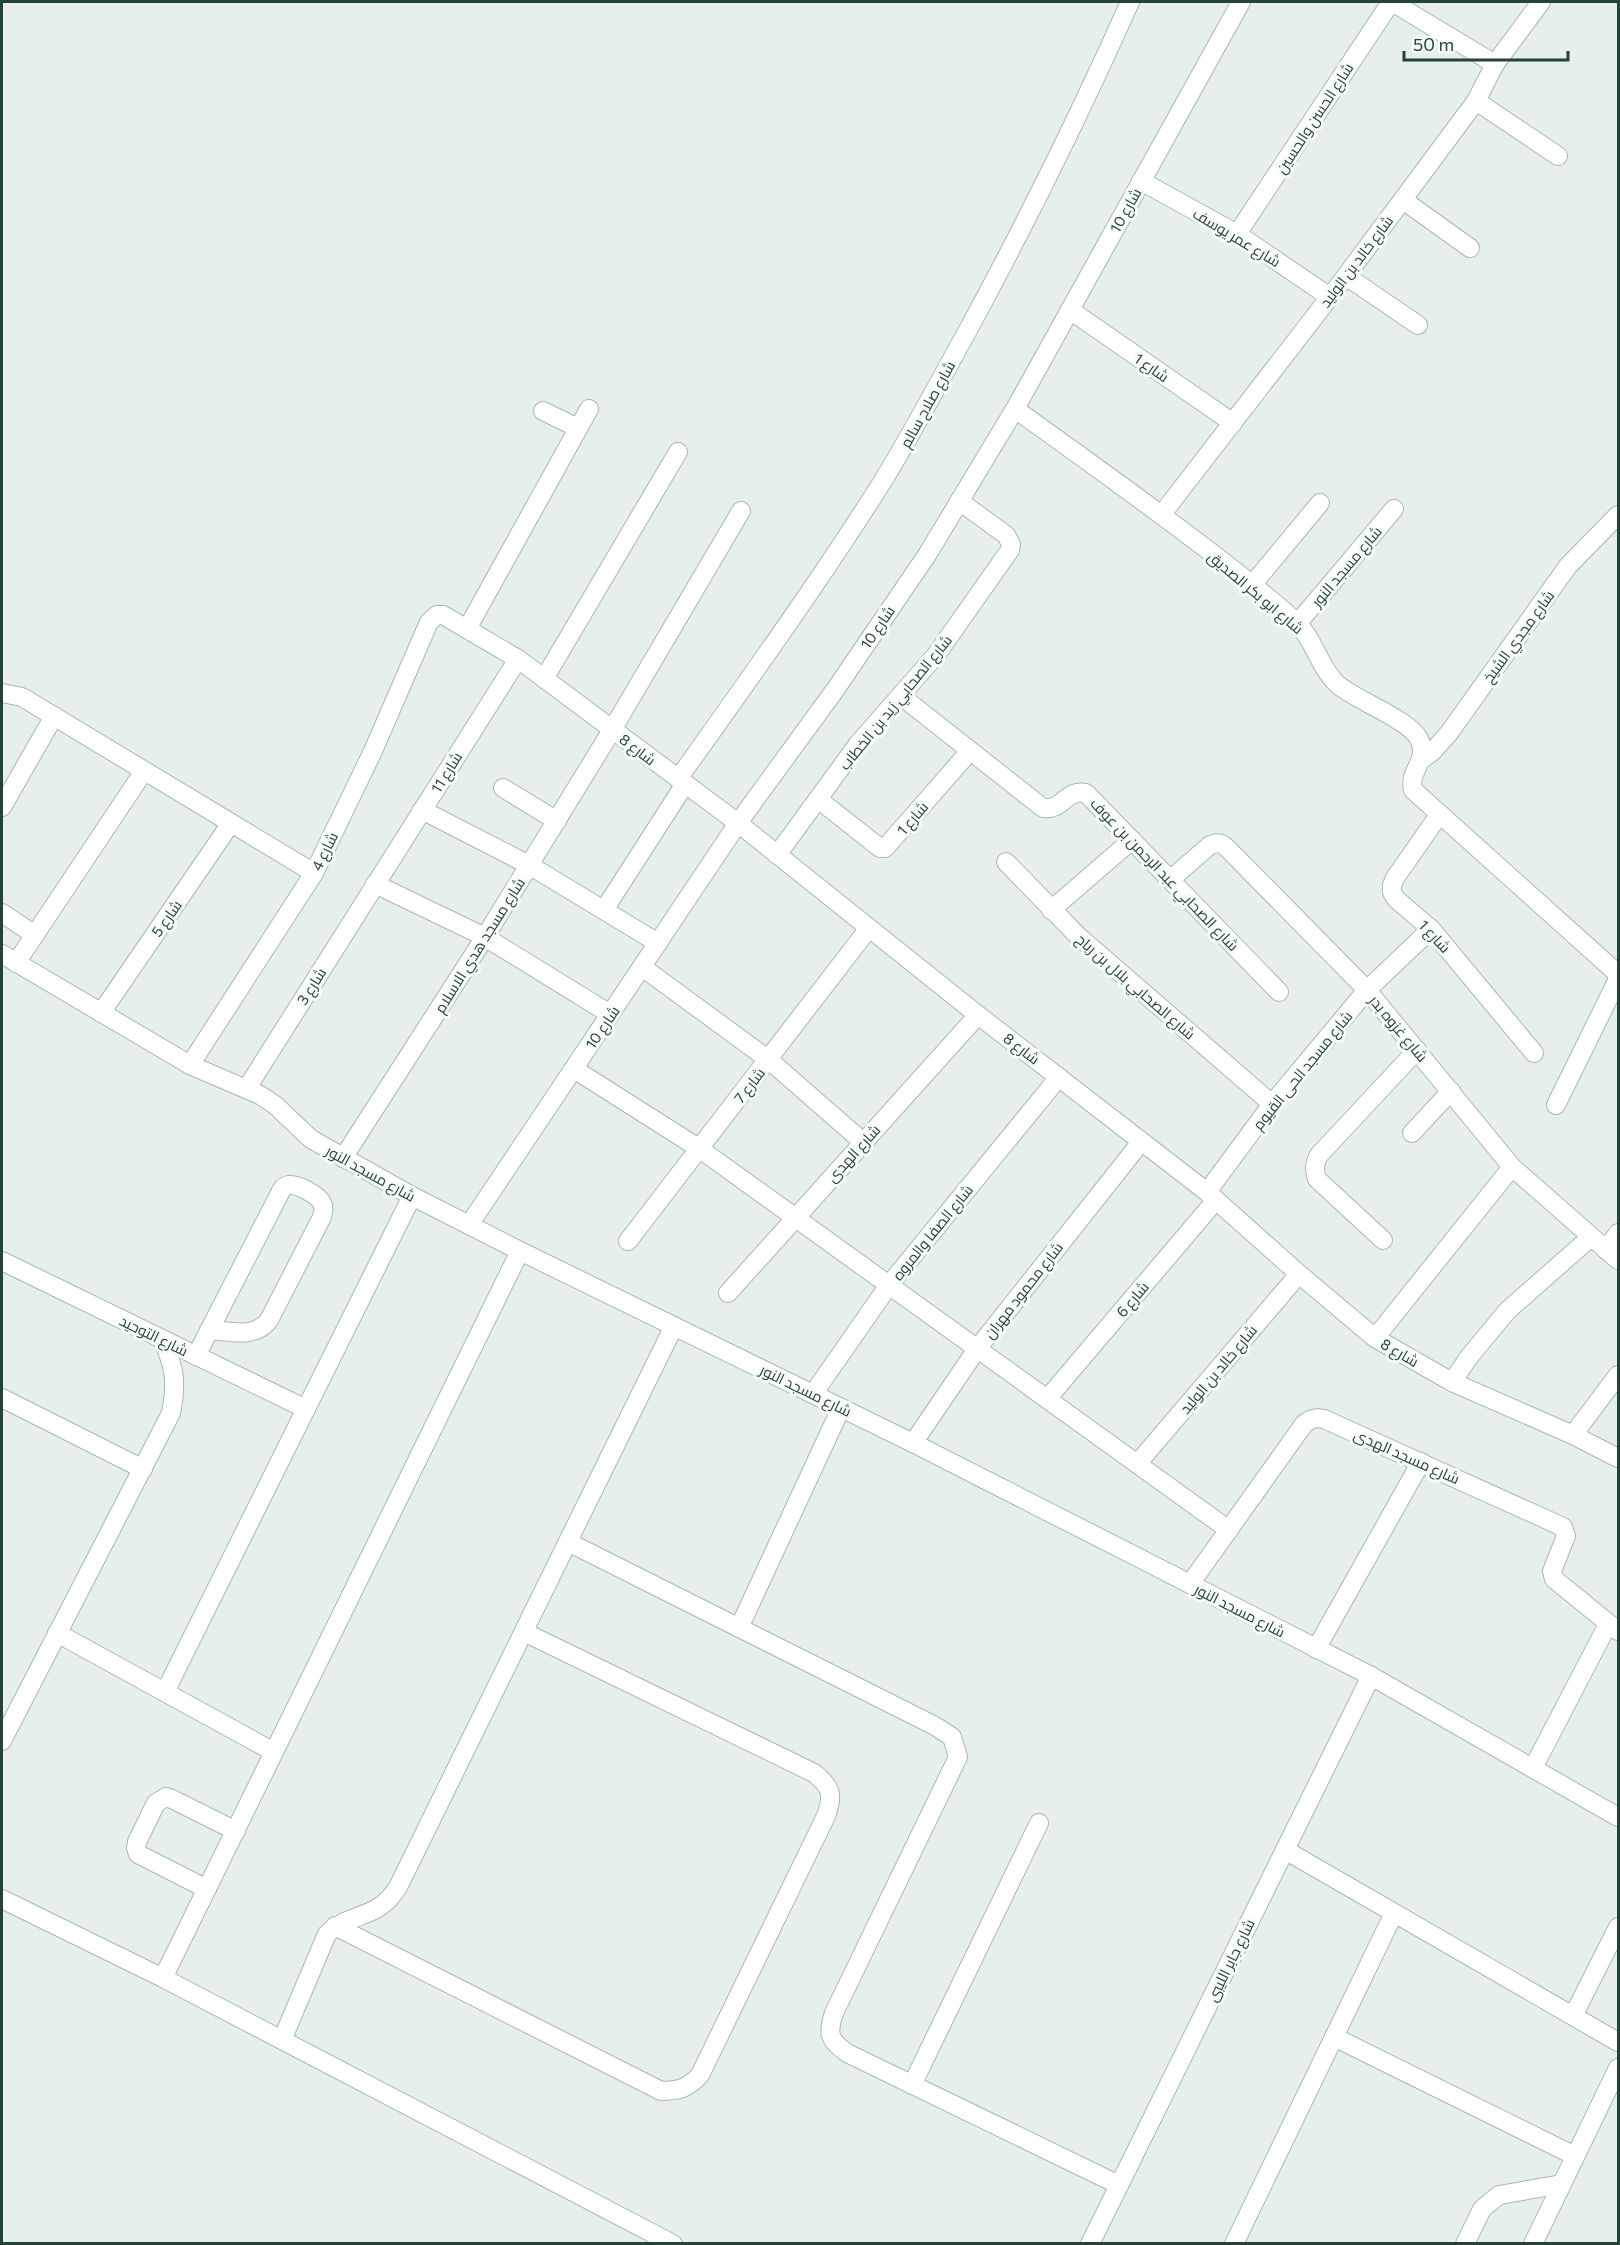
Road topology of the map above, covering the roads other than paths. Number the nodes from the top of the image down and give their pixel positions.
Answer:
1 (1130, 2) edge
2 (1241, 2) edge
3 (1391, 2) edge
4 (1541, 2) edge
5 (1495, 64) junction
6 (1476, 101) junction
7 (1558, 156) dead end
8 (1141, 181) junction
9 (1402, 200) junction
10 (1237, 234) junction
11 (1470, 248) dead end
12 (1346, 276) junction
13 (1330, 297) junction
14 (1070, 310) junction
15 (1418, 325) dead end
16 (589, 409) dead end
17 (1016, 409) junction
18 (543, 411) dead end
19 (1233, 423) junction
20 (578, 428) junction
21 (678, 452) dead end
22 (959, 501) junction
23 (1320, 503) dead end
24 (1394, 509) dead end
25 (741, 511) dead end
26 (1162, 514) junction
27 (1618, 515) edge
28 (1252, 585) junction
29 (433, 618) joint
30 (1298, 624) junction
31 (467, 629) junction
32 (518, 659) junction
33 (544, 679) junction
34 (2, 693) edge
35 (901, 696) junction
36 (54, 716) junction
37 (612, 730) junction
38 (970, 751) junction
39 (1421, 760) junction
40 (144, 771) junction
41 (682, 782) junction
42 (503, 788) dead end
43 (818, 799) junction
44 (2, 807) edge
45 (422, 810) junction
46 (1439, 815) junction
47 (556, 821) junction
48 (231, 823) junction
49 (738, 824) junction
50 (1132, 840) junction
51 (777, 855) junction
52 (1006, 862) dead end
53 (529, 865) junction
54 (314, 873) junction
55 (1171, 879) junction
56 (375, 884) junction
57 (604, 910) junction
58 (1051, 910) junction
59 (2, 913) edge
60 (869, 928) junction
61 (1431, 929) junction
62 (35, 935) junction
63 (485, 937) junction
64 (658, 943) junction
65 (9, 958) edge
66 (642, 967) junction
67 (1618, 976) edge
68 (1367, 990) junction
69 (1279, 992) dead end
70 (101, 1013) junction
71 (610, 1014) junction
72 (978, 1015) junction
73 (1417, 1050) junction
74 (1534, 1053) dead end
75 (769, 1060) junction
76 (190, 1065) junction
77 (574, 1069) junction
78 (1059, 1077) junction
79 (247, 1088) junction
80 (1451, 1091) junction
81 (1272, 1104) junction
82 (1556, 1105) dead end
83 (1412, 1133) dead end
84 (863, 1142) junction
85 (1141, 1142) junction
86 (700, 1149) junction
87 (343, 1158) junction
88 (1512, 1167) junction
89 (412, 1196) junction
90 (1212, 1196) junction
91 (795, 1218) junction
92 (469, 1225) junction
93 (1618, 1233) edge
94 (1591, 1237) junction
95 (1383, 1240) dead end
96 (628, 1241) dead end
97 (520, 1251) junction
98 (1612, 1255) edge
99 (2, 1261) edge
100 (1299, 1274) junction
101 (889, 1285) junction
102 (728, 1293) dead end
103 (674, 1326) junction
104 (209, 1330) junction
105 (1375, 1338) junction
106 (162, 1339) junction
107 (977, 1349) junction
108 (196, 1356) junction
109 (1618, 1375) edge
110 (1452, 1382) junction
111 (813, 1394) junction
112 (2, 1398) edge
113 (1047, 1399) junction
114 (841, 1407) junction
115 (306, 1409) junction
116 (1573, 1435) junction
117 (913, 1443) junction
118 (1618, 1458) edge
119 (1420, 1462) junction
120 (1137, 1464) junction
121 (143, 1469) junction
122 (1229, 1530) junction
123 (568, 1542) junction
124 (1190, 1584) junction
125 (739, 1628) junction
126 (1613, 1628) edge
127 (524, 1632) junction
128 (57, 1633) junction
129 (1317, 1649) junction
130 (1371, 1676) junction
131 (165, 1692) junction
132 (2, 1742) edge
133 (274, 1752) junction
134 (1533, 1768) junction
135 (1618, 1817) edge
136 (1039, 1822) dead end
137 (236, 1831) junction
138 (1285, 1850) junction
139 (207, 1889) junction
140 (2, 1899) edge
141 (1394, 1913) junction
142 (335, 1926) junction
143 (1618, 1927) edge
144 (163, 1978) junction
145 (1573, 2016) junction
146 (1334, 2037) junction
147 (282, 2040) junction
148 (1618, 2042) edge
149 (1618, 2068) edge
150 (912, 2085) junction
151 (1575, 2156) junction
152 (1562, 2184) junction
153 (1119, 2185) junction
154 (673, 2244) edge
155 (1090, 2244) edge
156 (1234, 2244) edge
157 (1466, 2244) edge
158 (1533, 2244) edge

1 - 41 street, شارع صلاح سالم
2 - 8 street, شارع 10
3 - 5 street
3 - 10 street, شارع الحسن والحسين
4 - 5 street, شارع خالد بن الوليد
5 - 6 street, شارع خالد بن الوليد
6 - 7 street
6 - 9 street, شارع خالد بن الوليد
8 - 10 street, شارع عمر يوسف
8 - 14 street, شارع 10
9 - 11 street
9 - 12 street, شارع خالد بن الوليد
10 - 13 street, شارع عمر يوسف
12 - 13 street, شارع خالد بن الوليد
12 - 15 street
13 - 19 street, شارع خالد بن الوليد
14 - 17 street, شارع 10
14 - 19 street, شارع 1
16 - 20 street
17 - 22 street, شارع 10
17 - 26 street, شارع ابو بكر الصديق
18 - 20 street
19 - 26 street, شارع خالد بن الوليد
20 - 31 street
21 - 33 street
22 - 35 street, شارع الصحابي زيد بن الخطاب
22 - 49 street, شارع 10
23 - 28 street
24 - 30 street, شارع مسجد النور
25 - 37 street, شارع مسجد هدي الاسلام
26 - 28 street, شارع ابو بكر الصديق
27 - 39 street, شارع مجدي الشيخ
28 - 30 street, شارع ابو بكر الصديق
29 - 31 street, شارع 8
29 - 54 street, شارع 4
30 - 39 street, شارع ابو بكر الصديق
31 - 32 street, شارع 8
32 - 33 street, شارع 8
32 - 45 street, شارع 11
33 - 37 street, شارع 8
34 - 36 street
35 - 38 street, شارع الصحابي عبد الرحمن بن عوف
35 - 43 street, شارع الصحابي زيد بن الخطاب
36 - 40 street
36 - 44 street
37 - 41 street, شارع 8
37 - 47 street, شارع مسجد هدي الاسلام
38 - 43 street, شارع 1
38 - 50 street, شارع الصحابي عبد الرحمن بن عوف
39 - 46 street
40 - 48 street
40 - 62 street
41 - 49 street, شارع 8
41 - 57 street
42 - 47 street
43 - 51 street, شارع الصحابي زيد بن الخطاب
45 - 53 street
45 - 56 street, شارع 11
46 - 61 street, شارع 1
46 - 67 street
47 - 53 street, شارع مسجد هدي الاسلام
48 - 54 street
48 - 70 street, شارع 5
49 - 51 street, شارع 8
49 - 64 street, شارع 10
50 - 55 street, شارع الصحابي عبد الرحمن بن عوف
50 - 58 street
51 - 60 street, شارع 8
52 - 58 street, شارع الصحابي بلال بن رباح
53 - 57 street
53 - 63 street, شارع مسجد هدي الاسلام
54 - 76 street, شارع 4
55 - 68 street, شارع غزوه بدر
55 - 69 street, شارع الصحابي عبد الرحمن بن عوف
56 - 63 street
56 - 79 street, شارع 3
57 - 64 street
58 - 81 street, شارع الصحابي بلال بن رباح
59 - 62 street
60 - 72 street, شارع 8
60 - 75 street, شارع 7
61 - 68 street, شارع مسجد الحى القيوم
61 - 74 street, شارع 1
62 - 65 street
63 - 71 street
63 - 87 street, شارع مسجد هدي الاسلام
64 - 66 street, شارع 10
65 - 70 street, شارع مسجد النور
66 - 71 street, شارع 10
66 - 75 street
67 - 82 street
68 - 73 street, شارع غزوه بدر
68 - 81 street, شارع مسجد الحى القيوم
70 - 76 street, شارع مسجد النور
71 - 77 street, شارع 10
72 - 78 street, شارع 8
72 - 84 street, شارع الهدى
73 - 80 street, شارع غزوه بدر
73 - 95 street
75 - 84 street
75 - 86 street, شارع 7
76 - 79 street, شارع مسجد النور
77 - 86 street
77 - 92 street, شارع 10
78 - 85 street, شارع 8
78 - 101 street, شارع الصفا والمروه
79 - 87 street, شارع مسجد النور
80 - 83 street
80 - 88 street, شارع غزوه بدر
81 - 90 street, شارع مسجد الحى القيوم
84 - 91 street, شارع الهدى
85 - 90 street, شارع 8
85 - 107 street, شارع محمود مهران
86 - 91 street
86 - 96 street, شارع 7
87 - 89 street, شارع مسجد النور
88 - 94 street, شارع غزوه بدر
88 - 105 street
89 - 92 street, شارع مسجد النور
89 - 115 street
90 - 100 street, شارع 8
90 - 113 street, شارع 6
91 - 101 street
91 - 102 street, شارع الهدى
92 - 97 street, شارع مسجد النور
93 - 98 street
94 - 98 street, شارع غزوه بدر
94 - 110 street
97 - 103 street, شارع مسجد النور
97 - 133 street
99 - 106 street, شارع التوحيد
100 - 105 street, شارع 8
100 - 120 street, شارع خالد بن الوليد
101 - 107 street
101 - 111 street, شارع الصفا والمروه
103 - 111 street, شارع مسجد النور
103 - 123 street
104 - 104 street
104 - 108 street
105 - 110 street, شارع 8
106 - 108 street, شارع التوحيد
106 - 121 street
107 - 113 street
107 - 117 street, شارع محمود مهران
108 - 115 street, شارع التوحيد
109 - 116 street
110 - 116 street, شارع 8
111 - 114 street, شارع مسجد النور
112 - 121 street
113 - 120 street
114 - 117 street, شارع مسجد النور
114 - 125 street
115 - 131 street
116 - 118 street, شارع 8
117 - 124 street, شارع مسجد النور
119 - 122 street, شارع مسجد الهدى
119 - 126 street, شارع مسجد الهدى
119 - 129 street
120 - 122 street
121 - 128 street
122 - 124 street, شارع مسجد الهدى
123 - 125 street
123 - 127 street
124 - 129 street, شارع مسجد النور
125 - 150 street
126 - 134 street
127 - 142 street
127 - 142 street
128 - 131 street
128 - 132 street
129 - 130 street, شارع مسجد النور
130 - 134 street, شارع مسجد النور
130 - 138 street, شارع جابر الليبى
131 - 133 street
133 - 137 street
134 - 135 street, شارع مسجد النور
136 - 150 street
137 - 139 street
137 - 139 street
138 - 141 street
138 - 153 street, شارع جابر الليبى
139 - 144 street
140 - 144 street
141 - 145 street
141 - 146 street
142 - 147 street
143 - 145 street
144 - 147 street
145 - 148 street
146 - 151 street
146 - 156 street
147 - 154 street
149 - 151 street
150 - 153 street
151 - 152 street
152 - 157 street
152 - 158 street
153 - 155 street, شارع جابر الليبى

